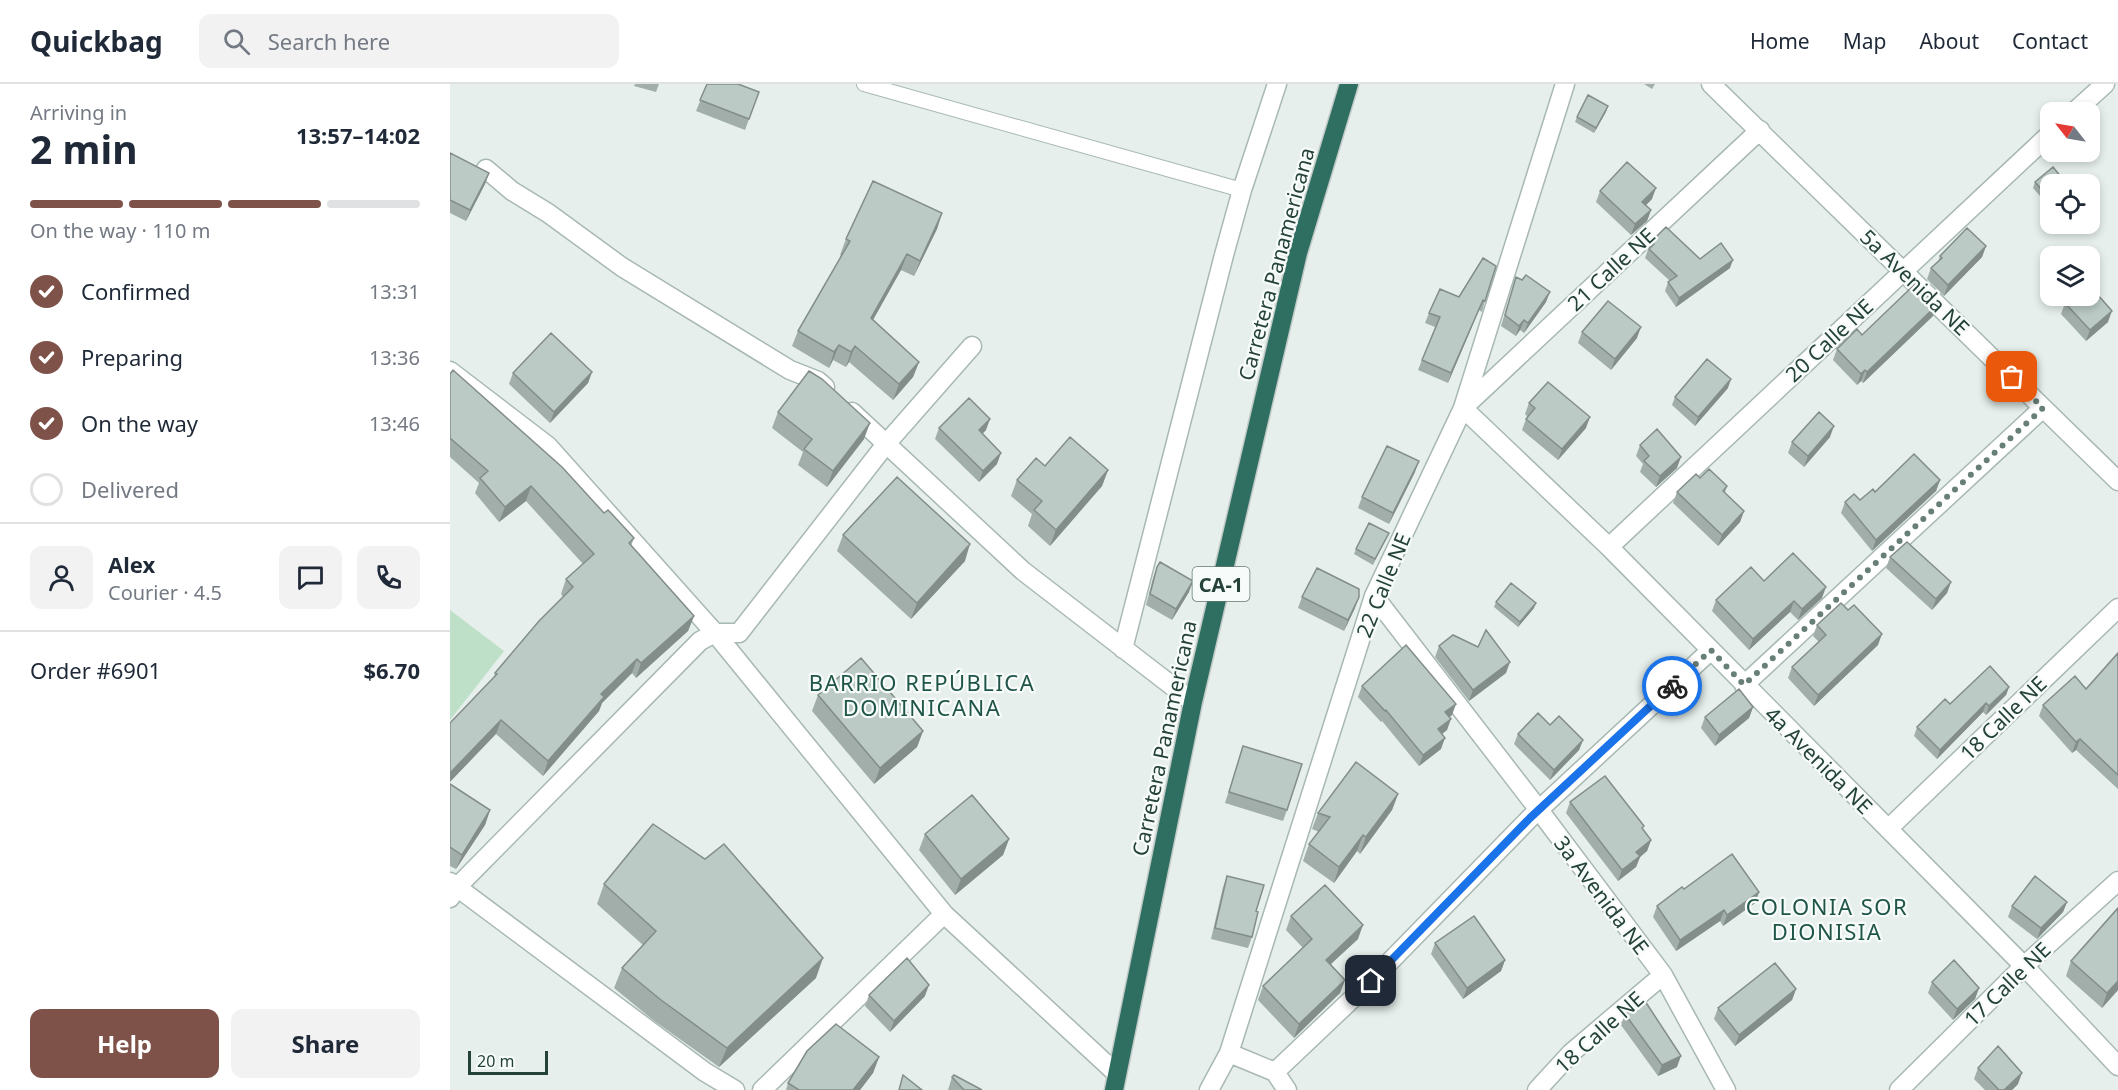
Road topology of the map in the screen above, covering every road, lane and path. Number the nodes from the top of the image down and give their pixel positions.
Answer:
1 (864, 84) edge
2 (1277, 84) edge
3 (1350, 84) edge
4 (1565, 84) edge
5 (1711, 84) edge
6 (2105, 84) edge
7 (2085, 102) edge
8 (1760, 130) junction
9 (2040, 143) edge
10 (486, 169) edge
11 (1242, 190) junction
12 (1903, 270) junction
13 (972, 346) dead end
14 (450, 371) edge
15 (1463, 408) junction
16 (2043, 408) junction
17 (886, 444) junction
18 (2118, 481) edge
19 (1609, 547) junction
20 (1374, 596) junction
21 (2118, 608) edge
22 (715, 633) junction
23 (1123, 649) junction
24 (1711, 650) junction
25 (1744, 685) junction
26 (1193, 702) junction
27 (1539, 810) junction
28 (1888, 829) junction
29 (2118, 880) edge
30 (452, 889) edge
31 (944, 914) junction
32 (2024, 966) junction
33 (1663, 975) junction
34 (1229, 1053) junction
35 (2118, 1066) edge
36 (1275, 1072) junction
37 (1115, 1082) edge
38 (735, 1090) edge
39 (762, 1090) edge
40 (1209, 1090) edge
41 (1287, 1090) edge
42 (1537, 1090) edge
43 (1726, 1090) edge
44 (1899, 1090) edge

1 - 11 lane
2 - 11 street
3 - 26 highway, Carretera Panamericana / CA-1
4 - 15 street, 22 Calle NE
5 - 8 street, 5a Avenida NE
6 - 7 street
8 - 12 street, 5a Avenida NE
8 - 15 street, 21 Calle NE
9 - 12 street, 20 Calle NE
10 - 17 street
11 - 23 street
12 - 16 street, 5a Avenida NE
12 - 19 street, 20 Calle NE
13 - 17 street
14 - 22 street
15 - 19 street, 4a Avenida NE
15 - 20 street, 22 Calle NE
16 - 18 street, 5a Avenida NE
16 - 25 street
17 - 22 street
17 - 23 street
19 - 24 street, 4a Avenida NE
20 - 27 street, 3a Avenida NE
20 - 34 street, 22 Calle NE
21 - 28 street, 18 Calle NE
22 - 30 street
22 - 31 street
23 - 26 street
24 - 25 street, 4a Avenida NE
24 - 27 street
25 - 28 street, 4a Avenida NE
26 - 37 highway, Carretera Panamericana / CA-1
27 - 33 street, 3a Avenida NE
27 - 36 street
28 - 32 street, 4a Avenida NE
29 - 32 street, 17 Calle NE
30 - 38 street
31 - 37 street
31 - 39 street
32 - 35 street, 4a Avenida NE
32 - 44 street, 17 Calle NE
33 - 42 street, 18 Calle NE
33 - 43 street, 3a Avenida NE
34 - 36 street
34 - 40 street, 22 Calle NE
36 - 41 street

